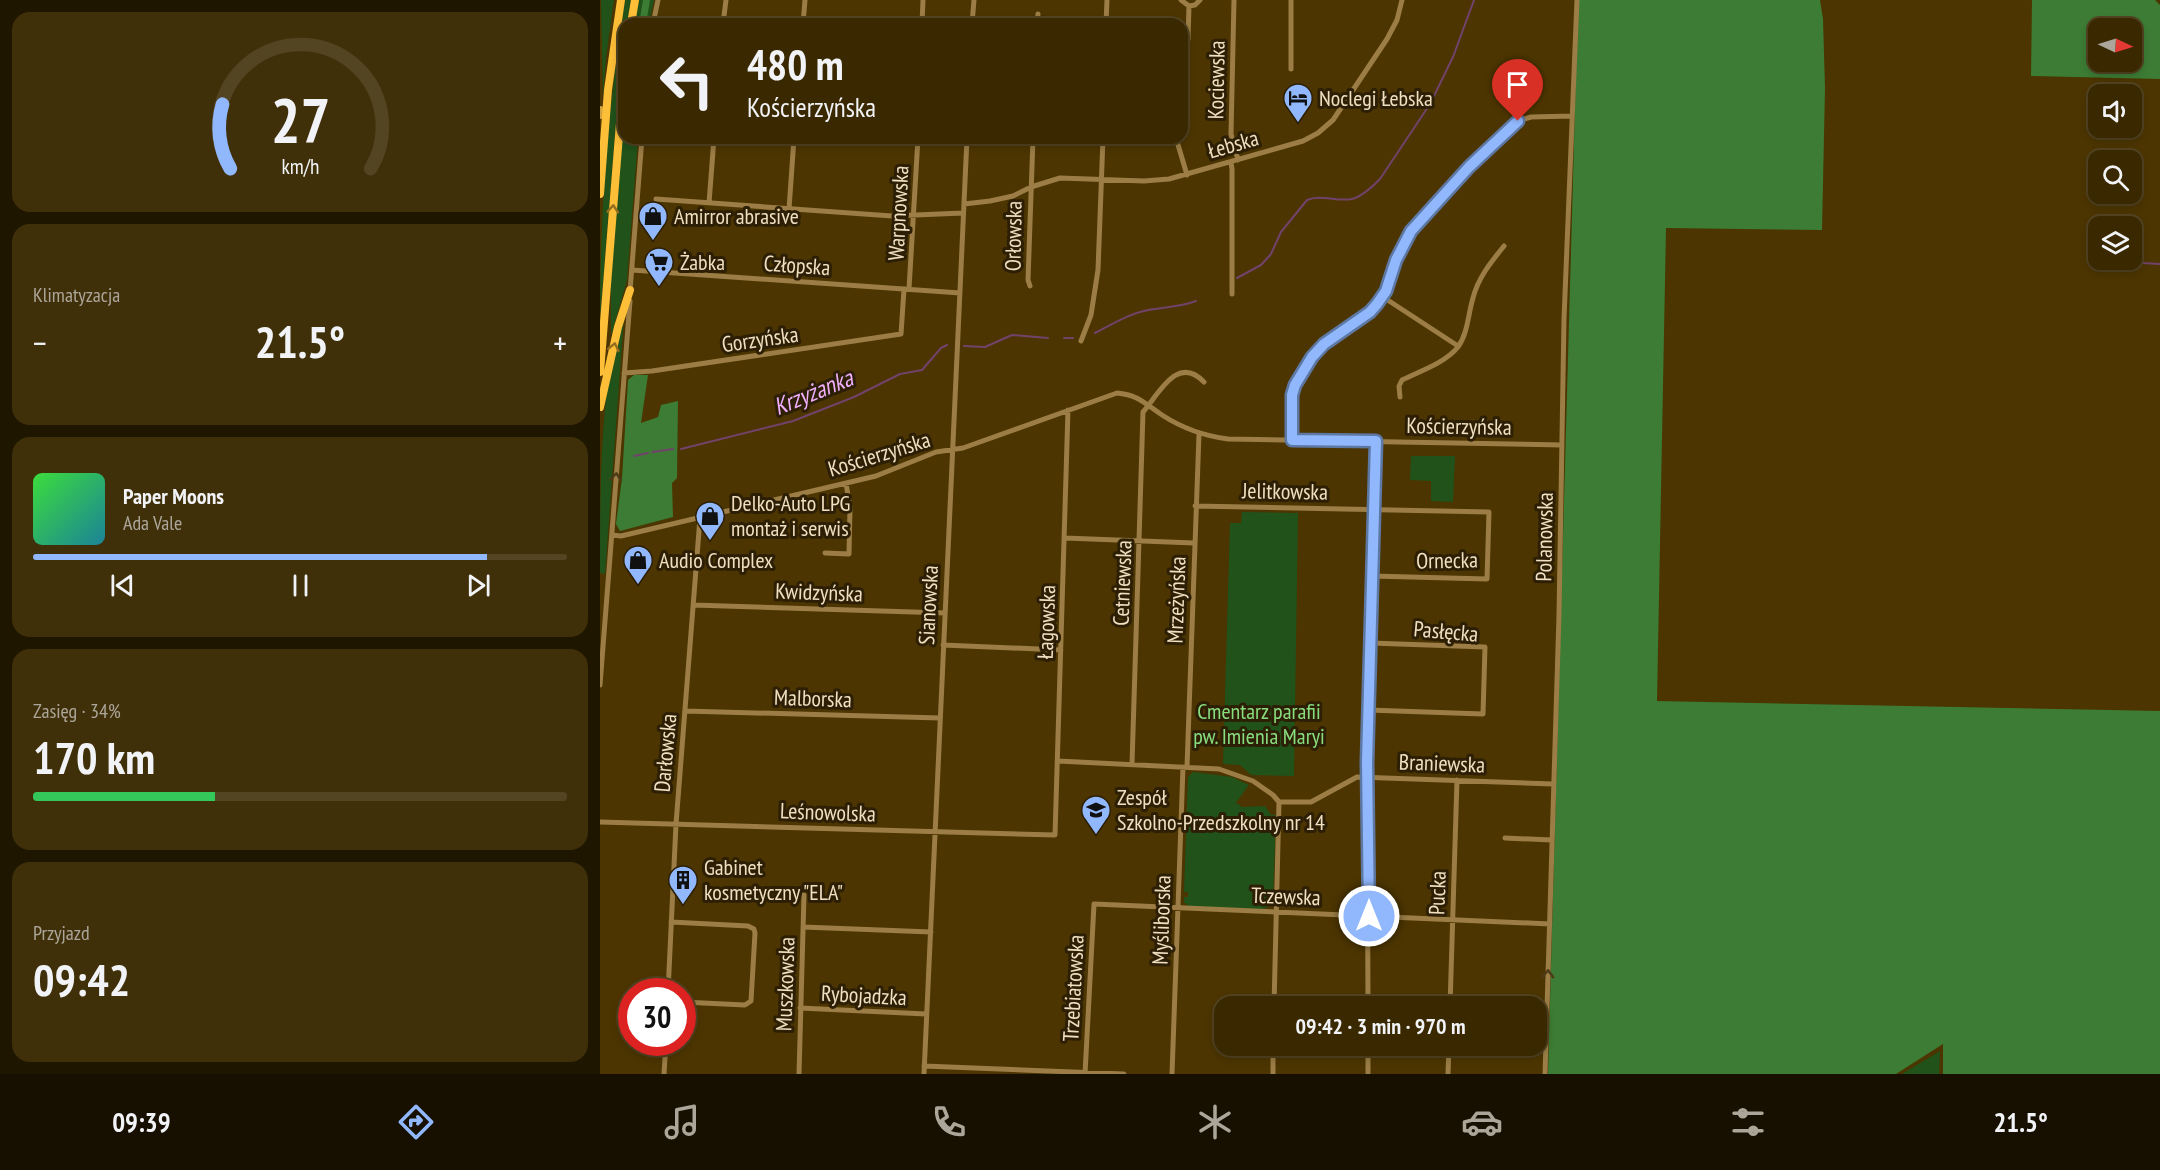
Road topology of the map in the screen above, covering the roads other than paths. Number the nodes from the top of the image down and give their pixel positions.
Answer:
1 (621, 0) edge
2 (635, 0) edge
3 (658, 0) edge
4 (726, 0) edge
5 (805, 0) edge
6 (923, 0) edge
7 (974, 0) edge
8 (1107, 0) edge
9 (1181, 0) edge
10 (1200, 0) edge
11 (1234, 0) edge
12 (1292, 0) edge
13 (1402, 0) edge
14 (1577, 0) edge
15 (1189, 6) junction
16 (1038, 14) dead end
17 (618, 18) edge
18 (618, 18) edge
19 (632, 18) edge
20 (654, 18) edge
21 (724, 18) edge
22 (804, 18) edge
23 (922, 18) edge
24 (972, 18) edge
25 (1038, 18) edge
26 (1106, 18) edge
27 (1188, 39) edge
28 (1291, 69) dead end
29 (600, 110) edge
30 (600, 116) edge
31 (1572, 116) junction
32 (618, 144) edge
33 (642, 144) edge
34 (714, 144) edge
35 (794, 144) edge
36 (918, 144) edge
37 (967, 144) edge
38 (1033, 144) edge
39 (1103, 144) edge
40 (1178, 144) edge
41 (600, 157) edge
42 (1238, 160) junction
43 (1231, 162) junction
44 (602, 171) junction
45 (1187, 174) junction
46 (1101, 180) junction
47 (1031, 187) junction
48 (600, 194) edge
49 (656, 199) dead end
50 (709, 203) junction
51 (964, 204) junction
52 (789, 209) junction
53 (963, 213) junction
54 (915, 215) junction
55 (1504, 246) dead end
56 (632, 270) junction
57 (1030, 286) dead end
58 (907, 289) junction
59 (630, 290) junction
60 (960, 293) junction
61 (1232, 294) dead end
62 (1383, 297) junction
63 (901, 334) joint
64 (1081, 341) dead end
65 (1458, 346) junction
66 (600, 372) edge
67 (624, 373) junction
68 (1204, 382) dead end
69 (1400, 397) dead end
70 (1149, 405) junction
71 (600, 407) edge
72 (1068, 410) junction
73 (1199, 434) junction
74 (1292, 440) junction
75 (1376, 441) junction
76 (1562, 445) junction
77 (952, 450) junction
78 (846, 483) junction
79 (1195, 506) junction
80 (1374, 508) junction
81 (700, 518) junction
82 (612, 535) junction
83 (1065, 538) junction
84 (1140, 540) junction
85 (1194, 543) junction
86 (825, 553) dead end
87 (1372, 576) junction
88 (693, 605) junction
89 (945, 613) junction
90 (1370, 643) junction
91 (943, 645) junction
92 (1061, 650) junction
93 (600, 685) edge
94 (1368, 710) junction
95 (685, 711) junction
96 (940, 718) junction
97 (1058, 761) junction
98 (1132, 764) junction
99 (1185, 767) junction
100 (1367, 776) junction
101 (1457, 780) junction
102 (1553, 784) junction
103 (1279, 802) junction
104 (600, 822) edge
105 (676, 824) junction
106 (935, 831) junction
107 (1055, 835) joint
108 (1505, 838) dead end
109 (1552, 840) junction
110 (804, 895) dead end
111 (1094, 904) joint
112 (1178, 909) junction
113 (1276, 913) junction
114 (1369, 916) junction
115 (1453, 920) junction
116 (671, 922) junction
117 (1550, 924) junction
118 (803, 927) junction
119 (931, 932) junction
120 (669, 978) edge
121 (1274, 996) edge
122 (1368, 996) edge
123 (1450, 996) edge
124 (696, 1003) edge
125 (800, 1008) junction
126 (926, 1014) junction
127 (665, 1056) edge
128 (1273, 1056) edge
129 (1368, 1056) edge
130 (1449, 1056) edge
131 (998, 1060) dead end
132 (924, 1065) junction
133 (998, 1068) junction
134 (1010, 1072) edge
135 (1085, 1073) edge
136 (664, 1074) edge
137 (799, 1074) edge
138 (924, 1074) edge
139 (1124, 1074) edge
140 (1172, 1074) edge
141 (1273, 1074) edge
142 (1368, 1074) edge
143 (1448, 1074) edge
144 (1545, 1074) edge

1 - 17 main road
2 - 19 main road
3 - 20 street
4 - 21 street
5 - 22 street
6 - 23 street
7 - 24 street
8 - 26 street
9 - 15 street
10 - 15 street
11 - 42 street, Kociewska
12 - 28 street
13 - 42 street, Łebska
14 - 31 street, Polanowska
15 - 27 street
16 - 25 street
18 - 44 main road
29 - 30 street
31 - 62 street
31 - 76 street, Polanowska
66 -> 32 main road
33 - 56 street
34 - 50 street
35 - 52 street
36 - 54 street, Warpnowska
37 - 51 street, Sianowska
38 - 47 street, Orłowska
39 - 46 street
40 - 45 street
41 - 44 main road
42 - 43 street, Łebska
43 - 45 street, Łebska
43 - 61 street
44 - 48 main road
45 - 46 street, Łebska
46 - 47 street, Łebska
46 - 64 street
47 - 51 street, Łebska
47 - 57 street, Orłowska
49 - 50 street
50 - 52 street
51 - 53 street, Sianowska
52 - 54 street
53 - 54 street
53 - 60 street, Sianowska
54 - 58 street, Warpnowska
55 - 65 street
56 - 58 street, Człopska
56 - 59 street
58 - 60 street, Człopska
58 - 63 street, Warpnowska
59 - 67 street
71 -> 59 main road
60 - 77 street, Sianowska
62 - 65 street
62 - 74 street
63 - 67 street, Gorzyńska
65 - 69 street
82 -> 67 street
68 - 70 street
70 - 72 street, Kościerzyńska
70 - 73 street, Kościerzyńska
70 - 84 street, Cetniewska
72 - 77 street, Kościerzyńska
72 - 83 street, Łagowska
73 - 74 street, Kościerzyńska
73 - 79 street, Mrzeżyńska
74 - 75 street, Kościerzyńska
75 - 76 street, Kościerzyńska
75 - 80 street
76 - 102 street, Polanowska
77 - 78 street, Kościerzyńska
77 - 89 street, Sianowska
78 - 81 street, Kościerzyńska
78 - 86 street
79 - 80 street, Jelitkowska
79 - 85 street, Mrzeżyńska
80 - 87 street
80 - 87 street, Ornecka
81 - 82 street, Kościerzyńska
81 - 88 street, Darłowska
82 - 93 street
83 - 84 street
83 - 92 street, Łagowska
84 - 85 street
84 - 98 street, Cetniewska
85 - 99 street, Mrzeżyńska
87 - 90 street
88 - 89 street, Kwidzyńska
88 - 95 street, Darłowska
89 - 91 street, Sianowska
90 - 94 street
90 - 94 street, Pasłęcka
91 - 92 street
91 - 96 street, Sianowska
92 - 97 street, Łagowska
94 - 100 street
95 - 96 street, Malborska
95 - 105 street, Darłowska
96 - 106 street, Sianowska
97 - 98 street
97 - 107 street, Łagowska
98 - 99 street
99 - 103 street
99 - 112 street, Myśliborska
100 - 101 street, Braniewska
100 - 103 street, Braniewska
100 - 114 street
101 - 102 street, Braniewska
101 - 115 street, Pucka
102 - 109 street, Polanowska
103 - 113 street
104 - 105 street, Leśnowolska
105 - 106 street, Leśnowolska
105 - 116 street, Darłowska
106 - 107 street, Leśnowolska
106 - 119 street, Sianowska
108 - 109 street
109 - 117 street, Polanowska
110 - 118 street, Muszkowska
111 - 112 street, Tczewska
111 - 135 street, Trzebiatowska
112 - 113 street, Tczewska
112 - 140 street, Myśliborska
113 - 114 street, Tczewska
113 - 121 street
114 - 115 street, Tczewska
114 - 122 street
115 - 117 street, Tczewska
115 - 123 street, Pucka
116 - 120 street, Darłowska
116 - 124 street
144 -> 117 street, Polanowska
118 - 119 street
118 - 125 street, Muszkowska
119 - 126 street, Sianowska
125 - 126 street, Rybojadzka
125 - 137 street, Muszkowska
126 - 132 street, Sianowska
127 - 136 street
128 - 141 street
129 - 142 street
130 - 143 street
131 - 133 street
132 - 133 street
132 - 138 street, Sianowska
133 - 134 street
134 - 135 street
135 - 139 street

